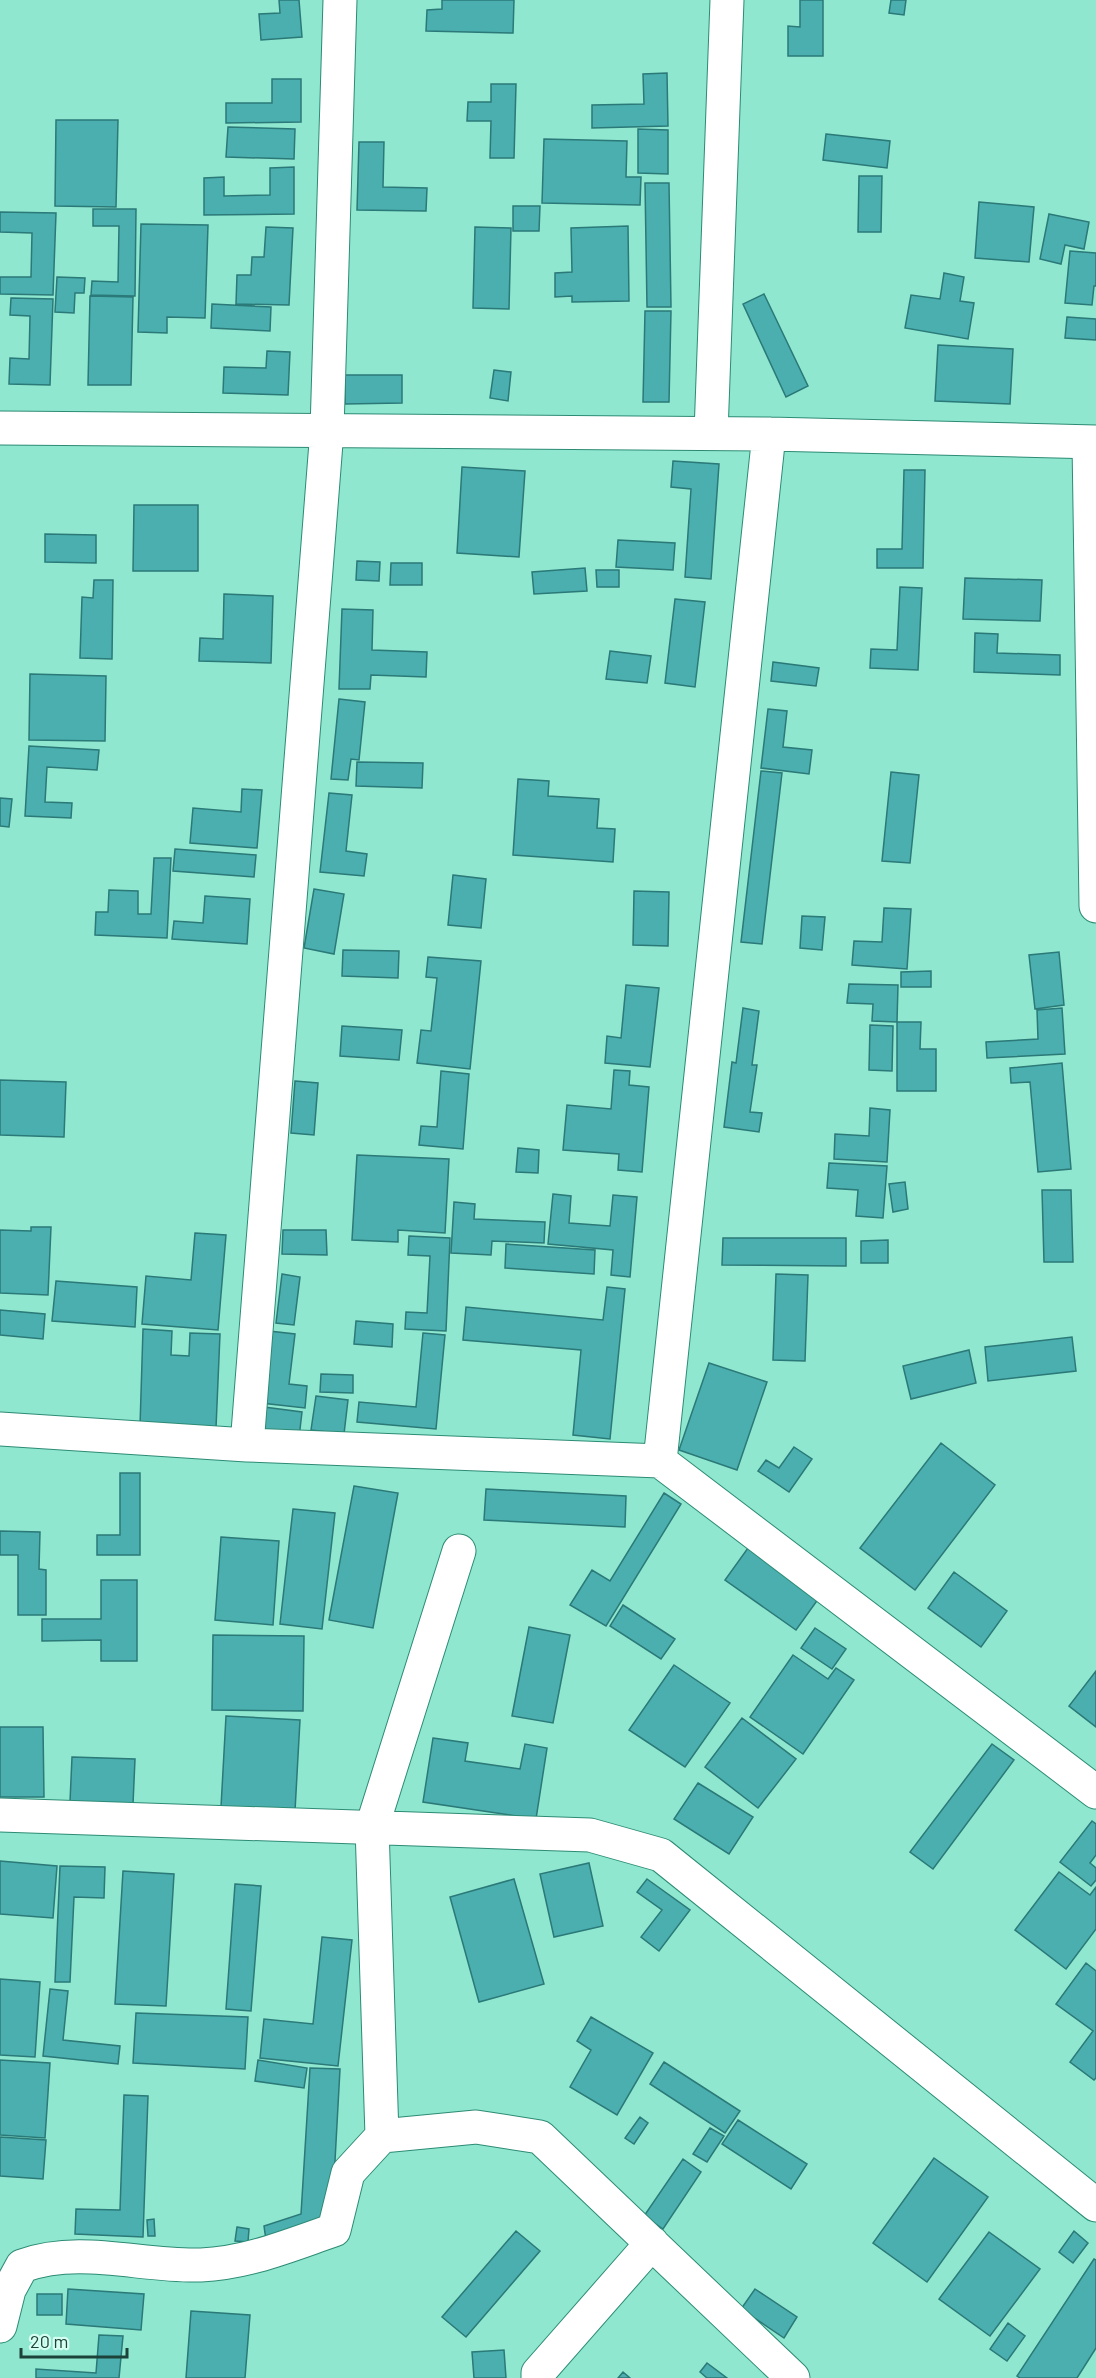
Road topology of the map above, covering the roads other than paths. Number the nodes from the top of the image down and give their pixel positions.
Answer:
1 (340, 0) edge
2 (727, 0) edge
3 (0, 428) edge
4 (327, 430) junction
5 (711, 433) junction
6 (769, 434) junction
7 (1093, 442) edge
8 (1096, 906) edge
9 (0, 1429) edge
10 (247, 1445) junction
11 (660, 1461) junction
12 (459, 1551) dead end
13 (1096, 1792) edge
14 (0, 1815) edge
15 (372, 1827) junction
16 (382, 2136) junction
17 (1096, 2205) edge
18 (652, 2243) junction
19 (0, 2326) edge
20 (538, 2378) edge
21 (793, 2378) edge

1 - 4 street
2 - 5 street
3 - 4 street
4 - 5 street
4 - 10 street
5 - 6 street
6 - 7 street
6 - 11 street
7 - 8 street
9 - 10 street
10 - 11 street
11 - 13 street
12 - 15 street
14 - 15 street
15 - 16 street
15 - 17 street
16 - 18 street
16 - 19 street
18 - 20 street
18 - 21 street

